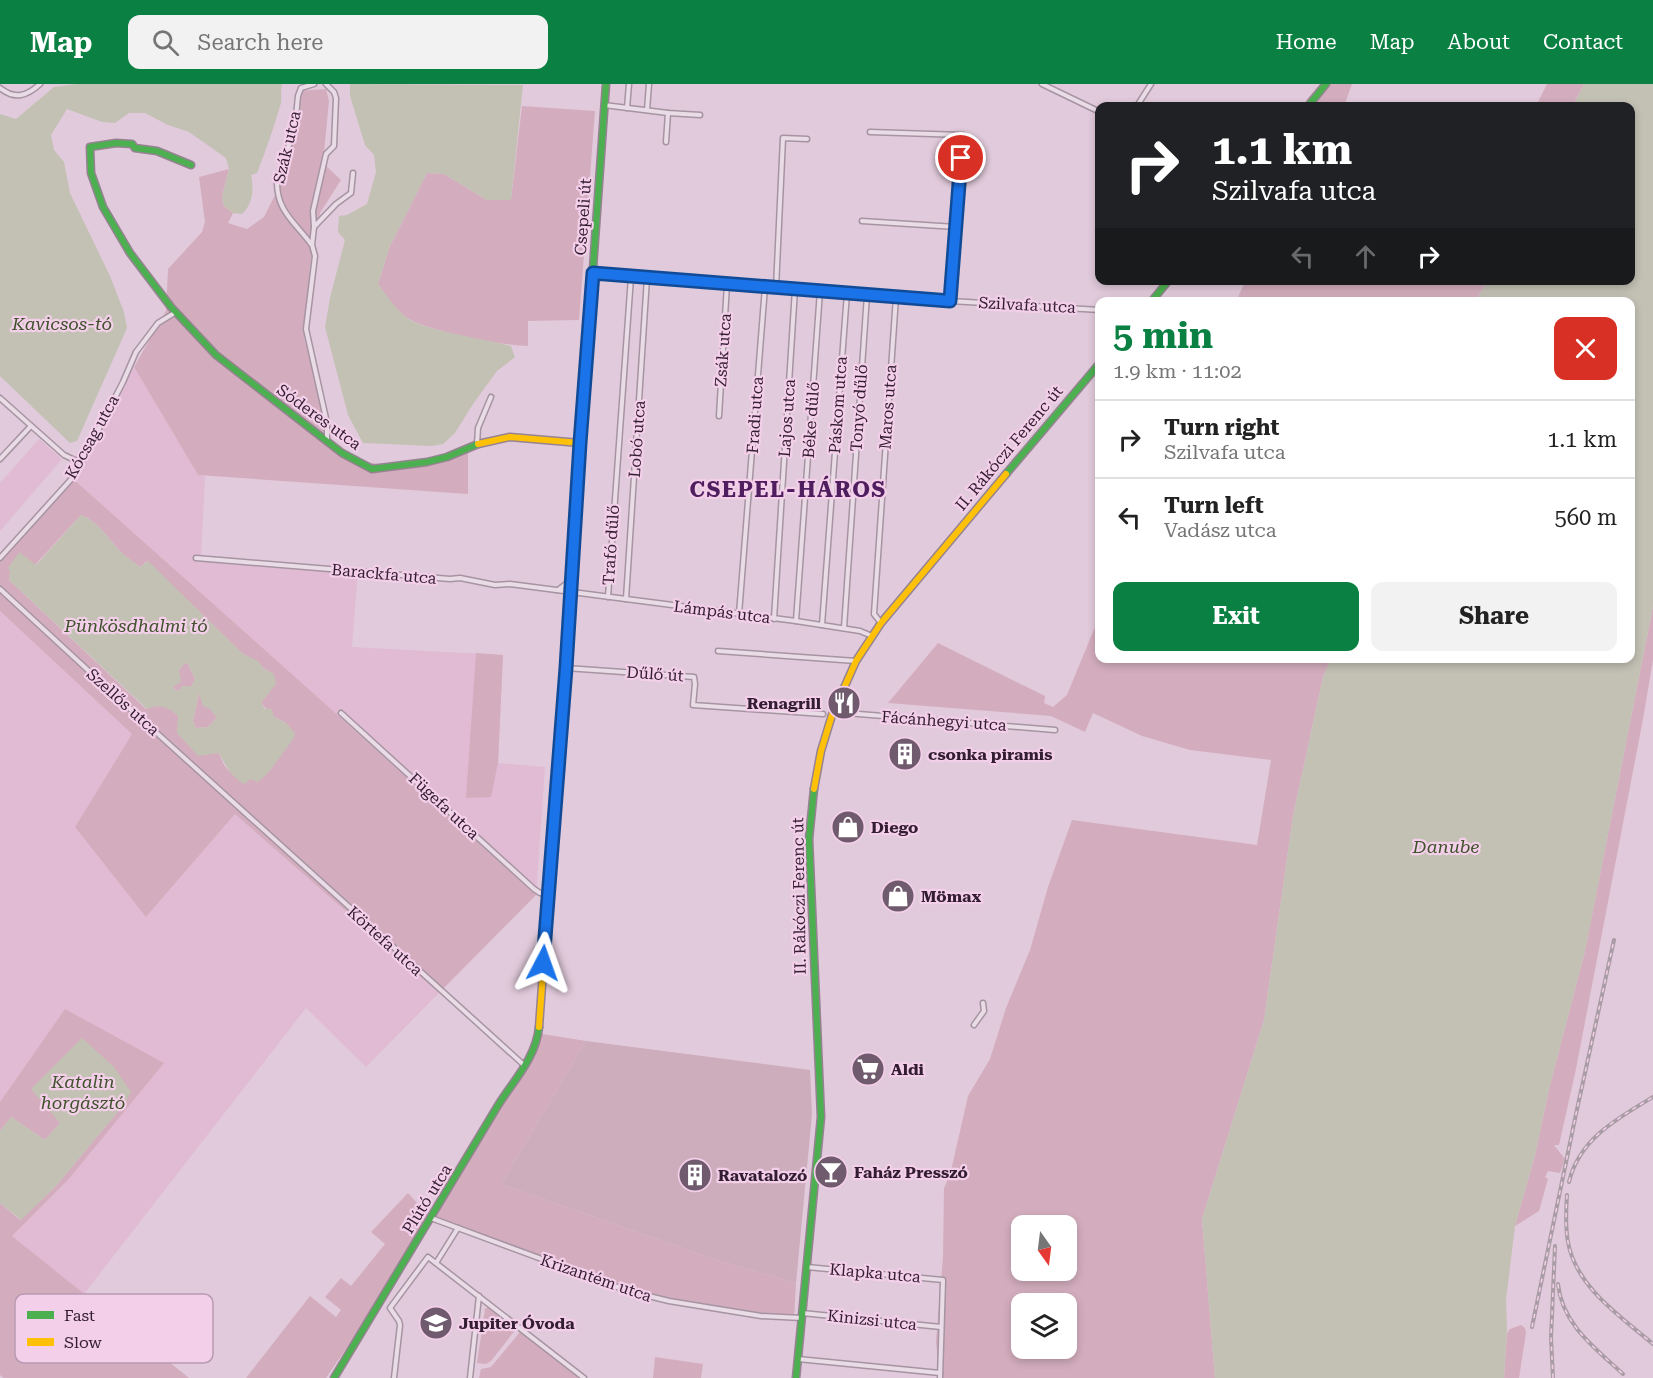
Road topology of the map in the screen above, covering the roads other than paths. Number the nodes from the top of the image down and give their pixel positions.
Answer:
1 (40, 84) edge
2 (314, 84) edge
3 (326, 84) edge
4 (606, 84) edge
5 (629, 84) edge
6 (648, 84) edge
7 (1042, 84) edge
8 (1151, 84) edge
9 (1326, 84) edge
10 (0, 88) edge
11 (1140, 102) edge
12 (1311, 102) edge
13 (604, 105) junction
14 (627, 108) junction
15 (1095, 110) edge
16 (647, 111) junction
17 (668, 113) junction
18 (700, 115) dead end
19 (870, 132) dead end
20 (807, 139) dead end
21 (666, 142) dead end
22 (191, 165) dead end
23 (353, 173) dead end
24 (862, 221) dead end
25 (314, 227) junction
26 (956, 227) junction
27 (312, 245) junction
28 (593, 273) junction
29 (631, 277) junction
30 (647, 278) junction
31 (727, 284) junction
32 (1165, 285) edge
33 (765, 287) junction
34 (776, 288) junction
35 (795, 289) junction
36 (820, 291) junction
37 (846, 293) junction
38 (867, 295) junction
39 (896, 297) junction
40 (1155, 297) edge
41 (950, 301) junction
42 (1095, 310) edge
43 (176, 312) junction
44 (1095, 369) edge
45 (491, 397) dead end
46 (0, 399) edge
47 (719, 416) dead end
48 (30, 427) junction
49 (327, 440) junction
50 (580, 443) junction
51 (477, 444) junction
52 (0, 459) edge
53 (81, 463) junction
54 (0, 558) edge
55 (196, 558) dead end
56 (572, 580) junction
57 (0, 589) edge
58 (557, 591) junction
59 (571, 592) junction
60 (608, 597) junction
61 (626, 599) junction
62 (739, 614) junction
63 (774, 618) junction
64 (796, 621) junction
65 (881, 623) junction
66 (822, 625) junction
67 (844, 628) junction
68 (872, 636) junction
69 (718, 651) dead end
70 (856, 661) junction
71 (566, 668) junction
72 (833, 712) junction
73 (341, 713) dead end
74 (823, 714) dead end
75 (1055, 730) dead end
76 (247, 814) joint
77 (549, 894) junction
78 (983, 1003) dead end
79 (974, 1025) dead end
80 (538, 1033) joint
81 (525, 1066) junction
82 (431, 1218) junction
83 (458, 1228) junction
84 (436, 1263) junction
85 (807, 1267) junction
86 (479, 1296) junction
87 (802, 1315) junction
88 (941, 1327) junction
89 (798, 1359) junction
90 (940, 1376) edge
91 (334, 1378) edge
92 (394, 1378) edge
93 (470, 1378) edge
94 (584, 1378) edge
95 (796, 1378) edge

1 - 10 street
2 - 27 street, Szák utca
3 - 25 street
4 - 13 street, Csepeli út
5 - 14 street
6 - 16 street
7 - 15 street
8 - 11 street
9 - 12 street
13 - 14 street
13 - 28 street, Csepeli út
14 - 16 street
16 - 17 street
17 - 18 street
17 - 21 street
19 - 26 street
20 - 34 street
22 - 43 street, Sóderes utca
23 - 25 street
24 - 26 street
25 - 27 street
26 - 41 street
27 - 49 street
28 - 29 street, Szilvafa utca
28 - 50 street, Csepeli út
29 - 30 street, Szilvafa utca
29 - 60 street, Trafó dűlő
30 - 31 street, Szilvafa utca
30 - 61 street, Lobó utca
31 - 33 street, Szilvafa utca
31 - 47 street, Zsák utca
32 - 40 street
33 - 34 street, Szilvafa utca
33 - 62 street, Fradi utca
34 - 35 street, Szilvafa utca
35 - 36 street, Szilvafa utca
35 - 63 street, Lajos utca
36 - 37 street, Szilvafa utca
36 - 64 street, Béke dűlő
37 - 38 street, Szilvafa utca
37 - 66 street, Páskom utca
38 - 39 street, Szilvafa utca
38 - 67 street, Tonyó dűlő
39 - 41 street, Szilvafa utca
39 - 65 street, Maros utca
41 - 42 street, Szilvafa utca
43 - 49 street, Sóderes utca
43 - 53 street, Kócsag utca
44 - 65 street, II. Rákóczi Ferenc út
45 - 51 street
46 - 48 street
48 - 52 street
48 - 53 street
49 - 51 street, Sóderes utca
50 - 51 street, Sóderes utca
50 - 56 street, Csepeli út
53 - 54 street, Kócsag utca
55 - 58 street, Barackfa utca
56 - 58 street
56 - 59 street, Csepeli út
57 - 76 street, Szellős utca
58 - 59 street, Barackfa utca
59 - 60 street, Lámpás utca
59 - 71 street, Csepeli út
60 - 61 street, Lámpás utca
61 - 62 street, Lámpás utca
62 - 63 street, Lámpás utca
63 - 64 street, Lámpás utca
64 - 66 street, Lámpás utca
65 - 68 street, II. Rákóczi Ferenc út
66 - 67 street, Lámpás utca
67 - 68 street, Lámpás utca
68 - 70 street, II. Rákóczi Ferenc út
69 - 70 street
70 - 72 street, II. Rákóczi Ferenc út
71 - 74 street, Dűlő út
71 - 77 street, Csepeli út
72 - 75 street, Fácánhegyi utca
72 - 85 street, II. Rákóczi Ferenc út
73 - 77 street, Fügefa utca
76 - 81 street, Körtefa utca
77 - 80 street, Csepeli út
78 - 79 street
80 - 81 street, Plútó utca
81 - 82 street, Plútó utca
82 - 83 street, Krizantém utca
82 - 91 street, Plútó utca
83 - 84 street
83 - 87 street, Krizantém utca
84 - 86 street
84 - 92 street
85 - 87 street, II. Rákóczi Ferenc út
85 - 88 street, Klapka utca
86 - 93 street
86 - 94 street
87 - 88 street, Kinizsi utca
87 - 89 street, II. Rákóczi Ferenc út
88 - 90 street
89 - 90 street
89 - 95 street, II. Rákóczi Ferenc út

